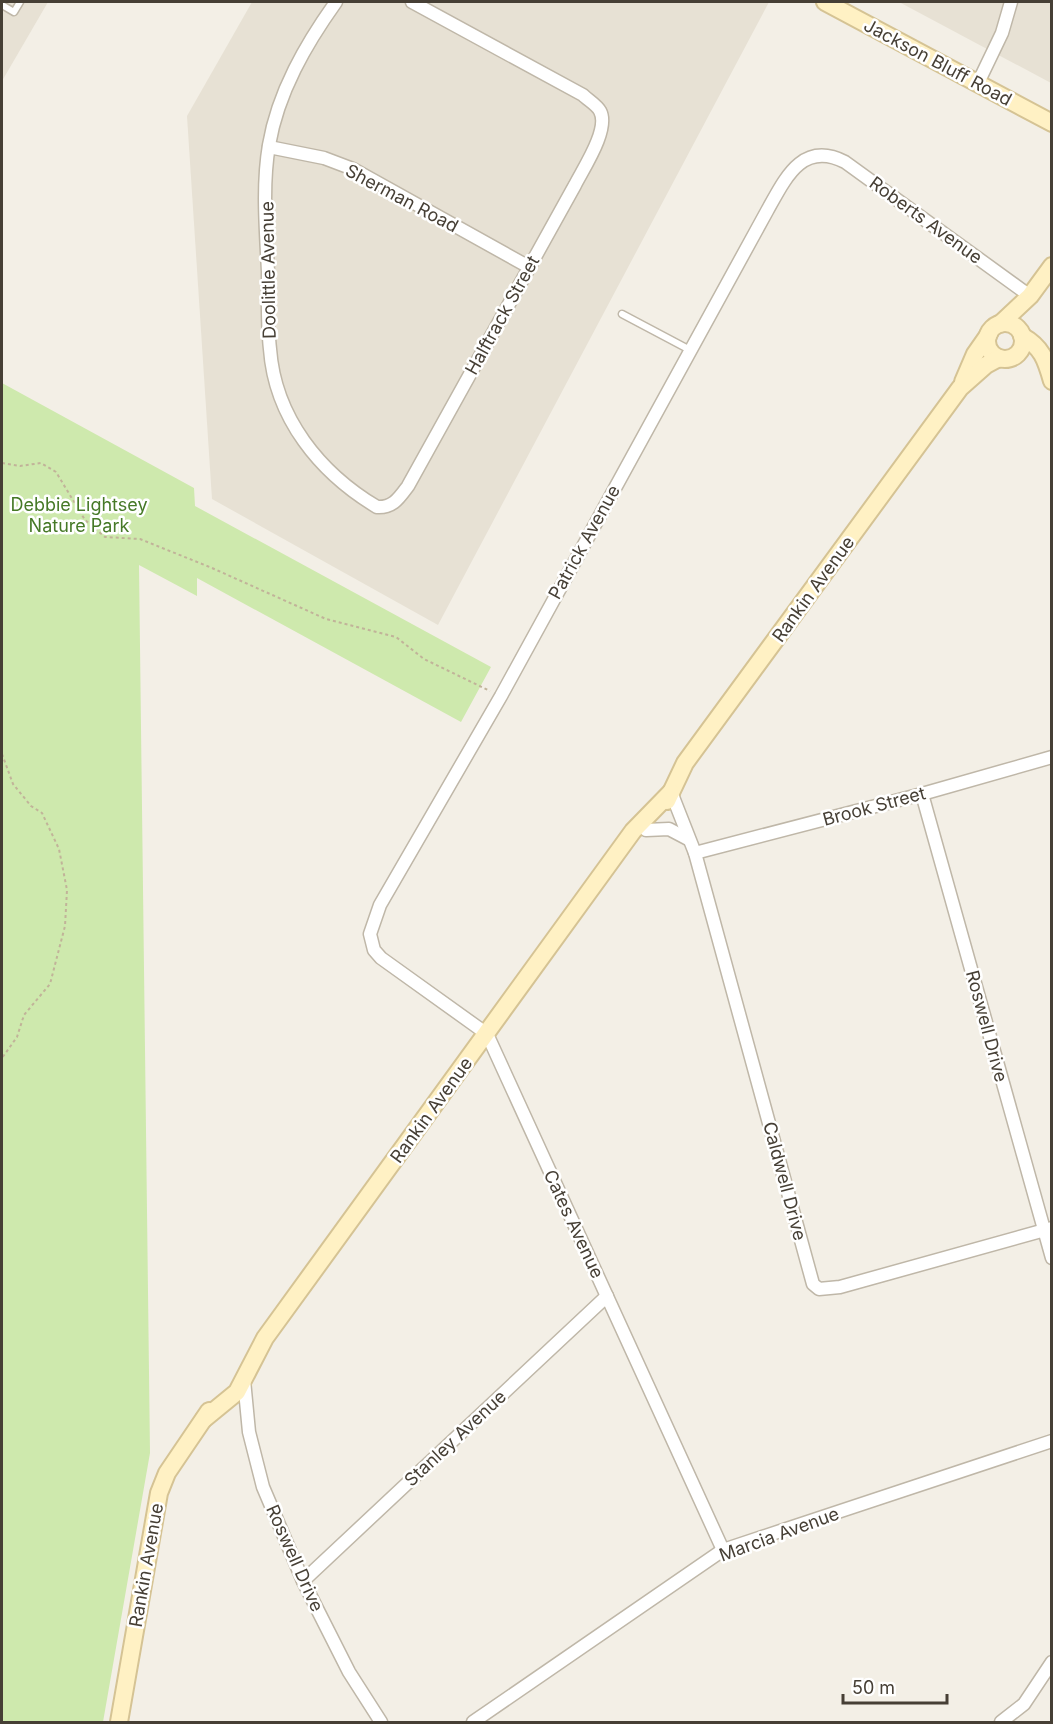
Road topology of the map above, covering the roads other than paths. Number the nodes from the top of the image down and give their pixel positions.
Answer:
1 (20, 2) edge
2 (336, 2) edge
3 (412, 2) edge
4 (825, 2) edge
5 (1011, 2) edge
6 (2, 5) edge
7 (978, 84) junction
8 (1052, 123) edge
9 (269, 147) junction
10 (817, 155) joint
11 (1052, 266) edge
12 (529, 267) junction
13 (1030, 296) junction
14 (622, 314) dead end
15 (994, 329) junction
16 (1021, 334) junction
17 (690, 350) junction
18 (1007, 357) junction
19 (1051, 378) edge
20 (960, 388) junction
21 (384, 508) joint
22 (1052, 757) edge
23 (671, 792) junction
24 (922, 794) junction
25 (646, 830) junction
26 (688, 839) junction
27 (626, 844) junction
28 (695, 853) junction
29 (371, 942) joint
30 (487, 1034) junction
31 (1047, 1229) edge
32 (1052, 1258) edge
33 (607, 1296) junction
34 (244, 1380) junction
35 (1052, 1441) edge
36 (723, 1550) junction
37 (303, 1581) junction
38 (1052, 1662) edge
39 (119, 1722) edge
40 (381, 1722) edge
41 (473, 1722) edge
42 (1001, 1722) edge

1 - 6 lane
2 - 9 street, Doolittle Avenue
3 - 12 street, Halftrack Street
4 - 7 street, Jackson Bluff Road
5 - 7 street
7 - 8 street, Jackson Bluff Road
9 - 12 street, Sherman Road
9 - 21 street, Doolittle Avenue
10 - 13 street, Roberts Avenue
10 - 17 street, Patrick Avenue
11 - 13 street, Rankin Avenue
12 - 21 street, Halftrack Street
13 - 15 street, Rankin Avenue
13 - 16 street, Rankin Avenue
14 - 17 lane
15 - 16 street
15 - 18 street
15 - 20 street, Rankin Avenue
16 - 18 street
16 - 19 street
17 - 29 street, Patrick Avenue
18 - 19 street
18 - 20 street, Rankin Avenue
20 - 23 street, Rankin Avenue
22 - 24 street, Brook Street
23 - 25 street, Rankin Avenue
23 - 26 street, Caldwell Drive
23 - 27 street, Rankin Avenue
24 - 28 street, Brook Street
24 - 31 street, Roswell Drive
25 - 26 street
25 - 27 street, Rankin Avenue
26 - 28 street, Caldwell Drive
27 - 30 street, Rankin Avenue
28 - 31 street, Caldwell Drive
29 - 30 street, Cates Avenue
30 - 33 street, Cates Avenue
30 - 34 street, Rankin Avenue
31 - 32 street, Roswell Drive
33 - 36 street, Cates Avenue
33 - 37 street, Stanley Avenue
34 - 37 street, Roswell Drive
34 - 39 street, Rankin Avenue
35 - 36 street, Marcia Avenue
36 - 41 street, Marcia Avenue
37 - 40 street, Roswell Drive
38 - 42 street

